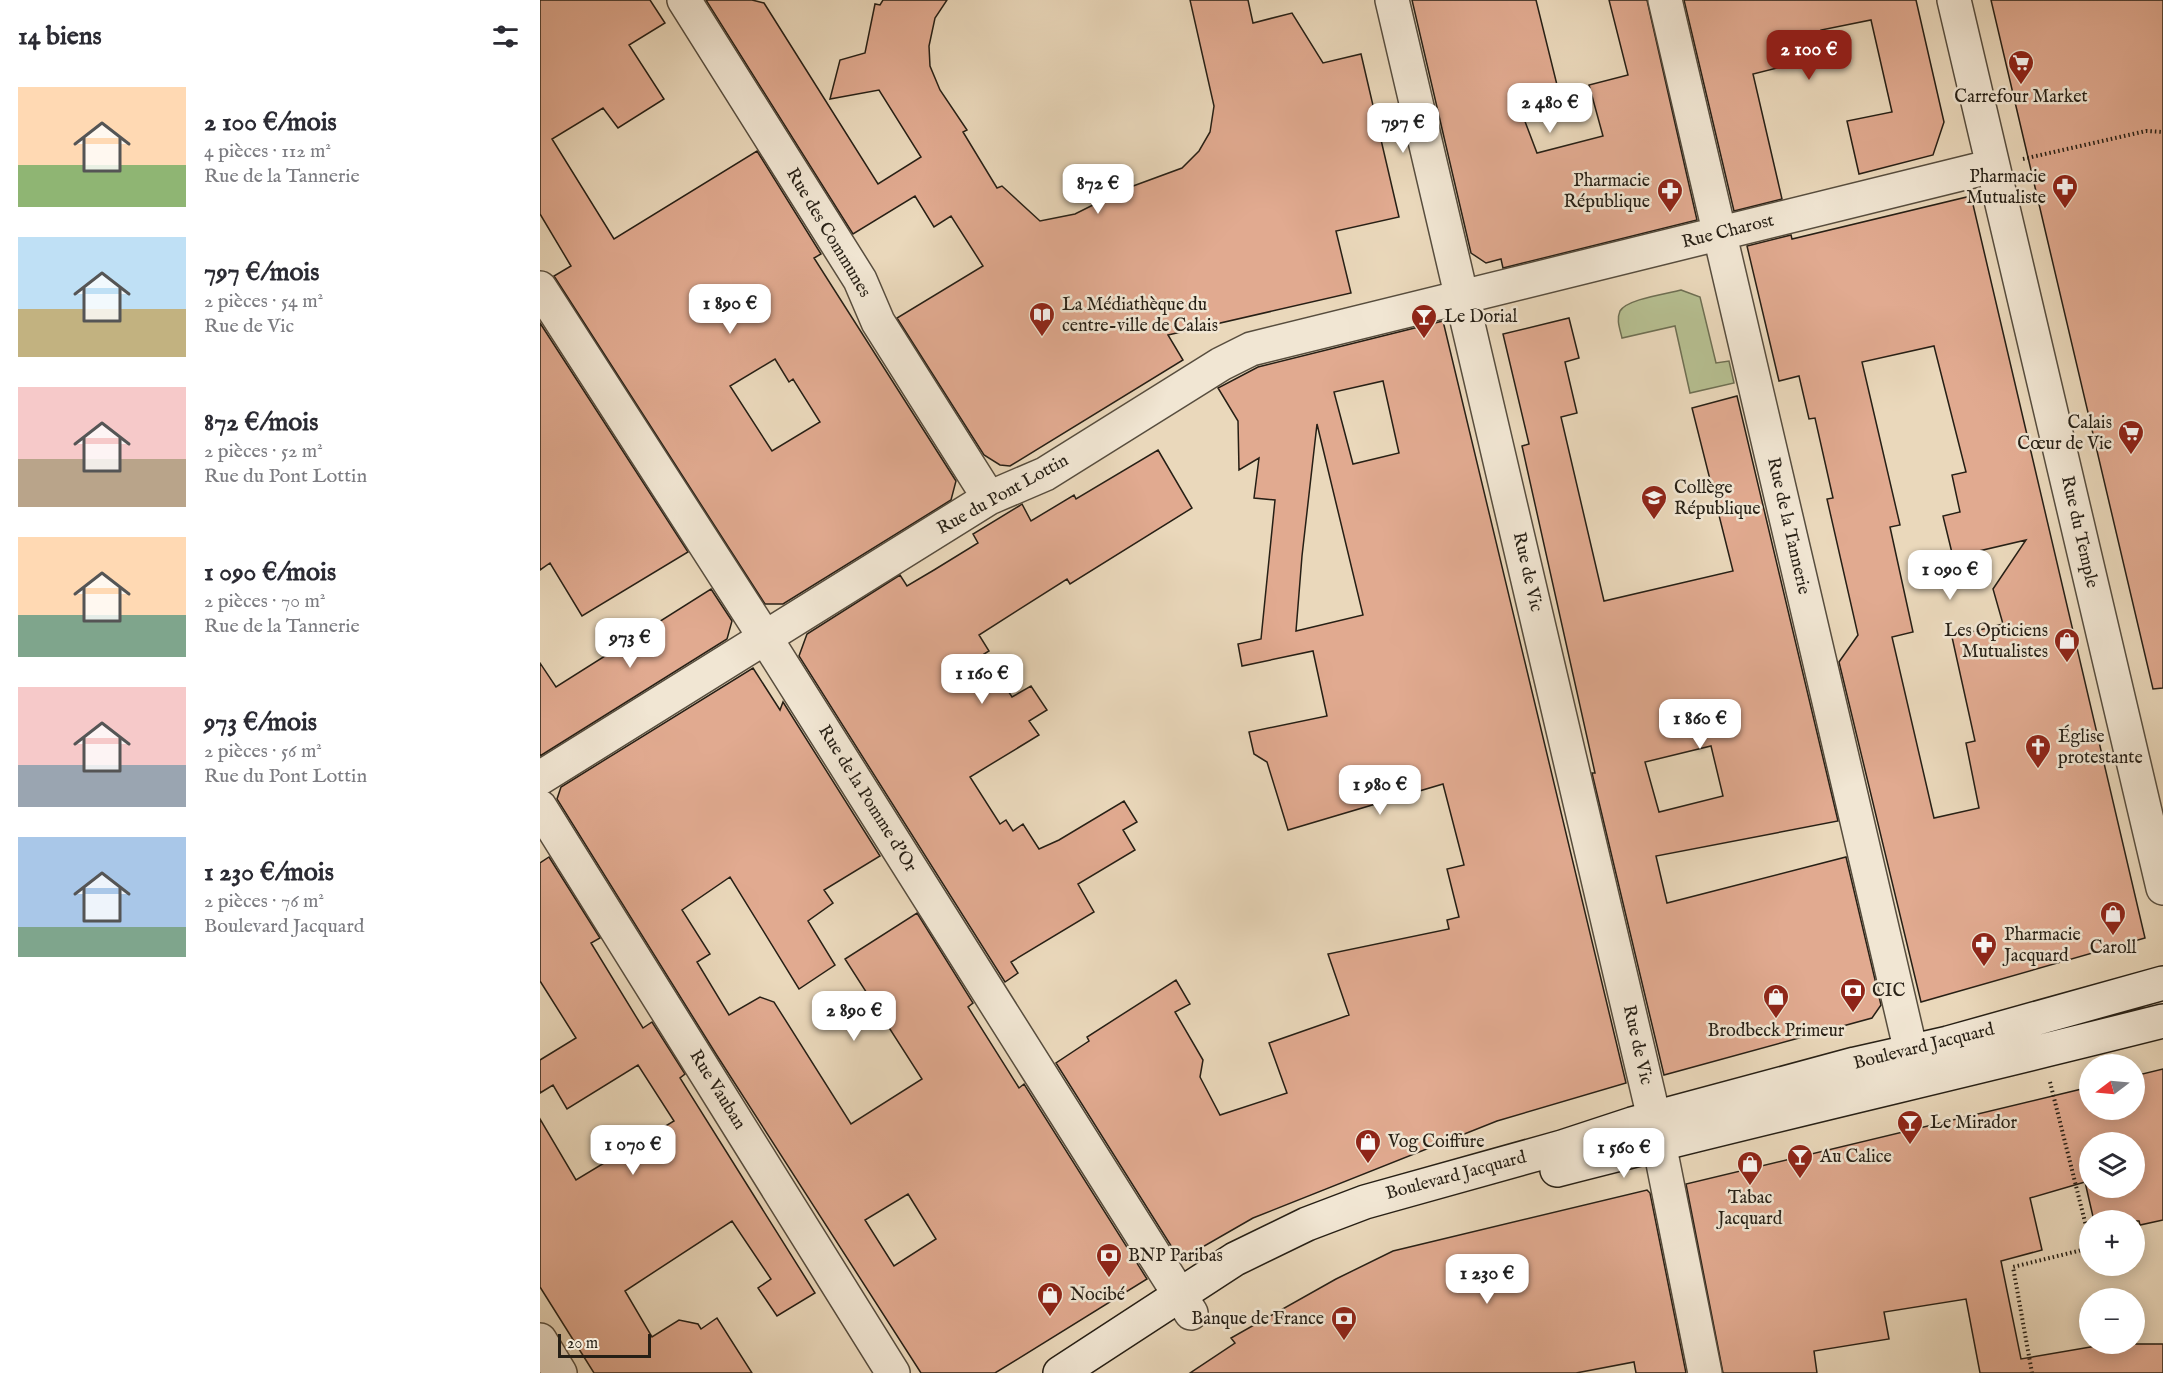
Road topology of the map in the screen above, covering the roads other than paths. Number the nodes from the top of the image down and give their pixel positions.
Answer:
1 (684, 0) edge
2 (1392, 0) edge
3 (1665, 0) edge
4 (1954, 0) edge
5 (1993, 166) junction
6 (1720, 234) junction
7 (540, 288) edge
8 (1463, 297) junction
9 (989, 498) junction
10 (764, 637) junction
11 (540, 778) edge
12 (540, 807) edge
13 (2163, 888) edge
14 (2163, 982) edge
15 (2163, 1022) edge
16 (1911, 1052) junction
17 (1657, 1131) junction
18 (1185, 1304) junction
19 (540, 1340) edge
20 (560, 1373) edge
21 (893, 1373) edge
22 (1060, 1373) edge
23 (1098, 1373) edge
24 (1706, 1373) edge

1 - 9 street, Rue des Communes
2 - 8 street, Rue de Vic
3 - 6 street, Rue de la Tannerie
4 - 5 street, Rue du Temple
5 - 6 street, Rue Charost
5 - 13 street, Rue du Temple
6 - 8 street, Rue Charost
6 - 16 street, Rue de la Tannerie
7 - 10 street, Rue de la Pomme d'Or
8 - 9 street, Rue du Pont Lottin
8 - 17 street, Rue de Vic
9 - 10 street, Rue du Pont Lottin
10 - 11 street, Rue du Pont Lottin
10 - 18 street, Rue de la Pomme d'Or
12 - 21 street, Rue Vauban
14 - 16 street, Boulevard Jacquard
15 - 17 street, Boulevard Jacquard
16 - 17 street, Boulevard Jacquard
17 - 18 street, Boulevard Jacquard
17 - 24 street, Rue de Vic
18 - 22 street, Boulevard Jacquard
18 - 23 street, Boulevard Jacquard
19 - 20 street

